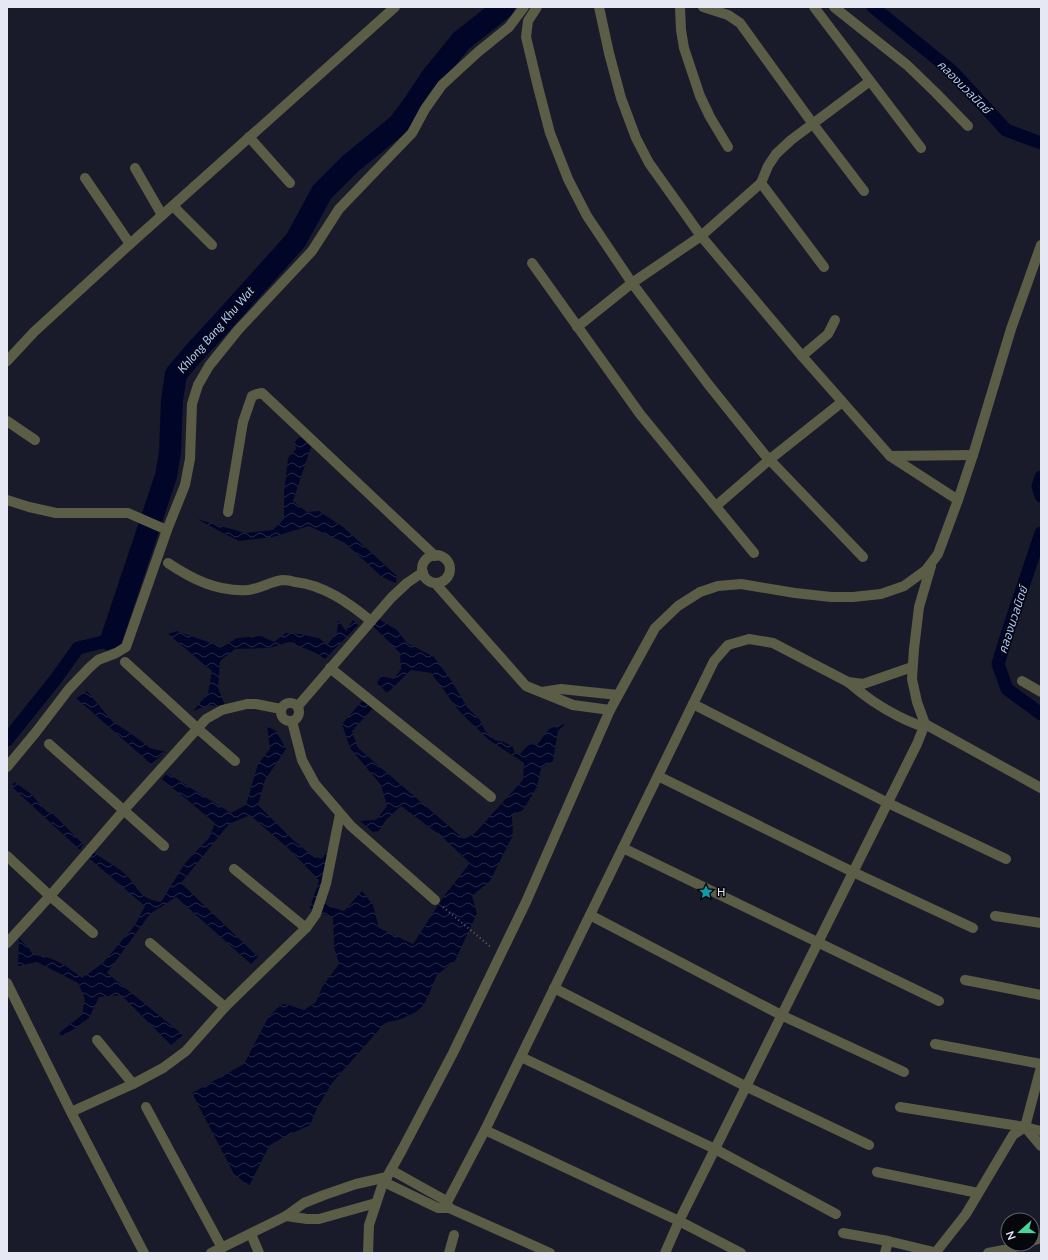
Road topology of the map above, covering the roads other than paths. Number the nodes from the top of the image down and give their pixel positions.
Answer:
1 (395, 7) edge
2 (524, 7) edge
3 (537, 7) edge
4 (599, 7) edge
5 (680, 7) edge
6 (703, 7) edge
7 (814, 7) edge
8 (834, 7) edge
9 (870, 80) junction
10 (813, 124) junction
11 (968, 126) dead end
12 (249, 137) junction
13 (728, 147) dead end
14 (921, 148) dead end
15 (135, 168) dead end
16 (85, 178) dead end
17 (290, 183) dead end
18 (761, 183) junction
19 (864, 191) dead end
20 (173, 206) junction
21 (162, 215) junction
22 (700, 236) junction
23 (130, 244) junction
24 (212, 245) dead end
25 (1041, 245) edge
26 (532, 263) dead end
27 (824, 268) dead end
28 (632, 283) junction
29 (835, 320) dead end
30 (577, 327) junction
31 (802, 356) junction
32 (7, 361) edge
33 (842, 402) junction
34 (7, 421) edge
35 (35, 440) dead end
36 (890, 456) junction
37 (973, 456) junction
38 (769, 460) junction
39 (7, 500) edge
40 (958, 500) junction
41 (716, 506) junction
42 (228, 512) dead end
43 (163, 528) junction
44 (754, 553) dead end
45 (435, 556) junction
46 (863, 557) dead end
47 (932, 562) junction
48 (168, 563) dead end
49 (423, 572) junction
50 (435, 583) junction
51 (368, 619) junction
52 (125, 662) dead end
53 (912, 667) junction
54 (330, 668) junction
55 (1022, 681) dead end
56 (848, 682) junction
57 (542, 692) junction
58 (1041, 692) edge
59 (618, 695) junction
60 (693, 704) junction
61 (298, 706) junction
62 (281, 709) junction
63 (610, 710) junction
64 (292, 721) junction
65 (925, 726) junction
66 (198, 729) junction
67 (49, 744) dead end
68 (236, 760) dead end
69 (7, 767) edge
70 (658, 776) junction
71 (1041, 788) edge
72 (491, 797) dead end
73 (888, 803) junction
74 (124, 810) junction
75 (340, 814) junction
76 (164, 846) dead end
77 (623, 848) junction
78 (7, 856) edge
79 (1006, 859) dead end
80 (234, 868) dead end
81 (853, 872) junction
82 (50, 896) junction
83 (435, 900) road end
84 (590, 915) junction
85 (995, 916) dead end
86 (1041, 923) edge
87 (306, 928) junction
88 (973, 928) dead end
89 (93, 933) dead end
90 (7, 942) edge
91 (150, 943) dead end
92 (818, 943) junction
93 (965, 980) dead end
94 (7, 983) edge
95 (554, 988) junction
96 (1041, 996) edge
97 (939, 1001) dead end
98 (225, 1006) junction
99 (783, 1016) junction
100 (97, 1040) dead end
101 (935, 1044) dead end
102 (521, 1057) junction
103 (1041, 1065) edge
104 (904, 1072) dead end
105 (133, 1084) junction
106 (747, 1087) junction
107 (146, 1107) dead end
108 (900, 1107) dead end
109 (71, 1112) junction
110 (1024, 1127) junction
111 (485, 1130) junction
112 (1041, 1131) edge
113 (869, 1145) dead end
114 (1041, 1146) edge
115 (715, 1149) junction
116 (877, 1172) dead end
117 (388, 1176) junction
118 (427, 1190) junction
119 (978, 1193) junction
120 (422, 1201) junction
121 (376, 1203) junction
122 (446, 1206) junction
123 (836, 1214) dead end
124 (286, 1216) junction
125 (680, 1221) junction
126 (843, 1233) dead end
127 (251, 1234) junction
128 (454, 1235) dead end
129 (888, 1241) junction
130 (222, 1248) junction
131 (1000, 1251) edge
132 (144, 1253) edge
133 (211, 1253) edge
134 (258, 1253) edge
135 (368, 1253) edge
136 (449, 1253) edge
137 (550, 1253) edge
138 (665, 1253) edge
139 (741, 1253) edge
140 (885, 1253) edge
141 (937, 1253) edge
142 (988, 1253) edge

1 - 12 street
2 - 43 street
3 - 28 street
4 - 22 street
5 - 13 street
6 - 10 street
7 - 9 street
8 - 11 street
9 - 10 street
9 - 14 street
10 - 18 street
10 - 19 street
12 - 17 street
12 - 20 street
15 - 21 street
16 - 23 street
18 - 22 street
18 - 27 street
20 - 21 street
20 - 24 street
21 - 23 street
22 - 28 street
22 - 31 street
23 - 32 street
25 - 37 street
26 - 30 street
28 - 30 street
28 - 38 street
29 - 31 street
30 - 41 street
31 - 33 street
33 - 36 street
33 - 38 street
34 - 35 street
36 - 37 street
36 - 40 street
37 - 40 street
38 - 41 street
38 - 46 street
39 - 43 street
40 - 47 street
41 - 44 street
42 - 45 street
43 - 69 street
45 - 49 street
45 - 50 street
47 - 53 street
47 - 59 street
48 - 51 street
49 - 50 street
49 - 51 street
50 - 57 street
51 - 54 street
52 - 66 street
53 - 56 street
53 - 65 street
54 - 61 street
54 - 72 street
55 - 58 street
56 - 60 street
56 - 65 street
57 - 59 street
57 - 63 street
59 - 63 street
60 - 70 street
60 - 73 street
61 - 62 street
61 - 64 street
62 - 64 street
62 - 66 street
63 - 117 street
64 - 75 street
65 - 71 street
65 - 73 street
66 - 68 street
66 - 74 street
67 - 74 street
70 - 77 street
70 - 81 street
73 - 79 street
73 - 81 street
74 - 76 street
74 - 82 street
75 - 83 street
75 - 87 street
77 - 84 street
77 - 92 street
78 - 82 street
80 - 87 street
81 - 88 street
81 - 92 street
82 - 89 street
82 - 90 street
84 - 95 street
84 - 99 street
85 - 86 street
87 - 98 street
91 - 98 street
92 - 97 street
92 - 99 street
93 - 96 street
94 - 109 street
95 - 102 street
95 - 106 street
98 - 105 street
99 - 104 street
99 - 106 street
100 - 105 street
101 - 103 street
102 - 111 street
102 - 115 street
103 - 110 street
105 - 109 street
106 - 113 street
106 - 115 street
107 - 130 street
108 - 110 street
109 - 132 street
110 - 112 street
110 - 114 street
110 - 119 street
111 - 122 street
111 - 125 street
115 - 123 street
115 - 125 street
116 - 119 street
117 - 118 street
117 - 120 street
117 - 121 street
117 - 124 street
118 - 120 street
118 - 122 street
119 - 141 street
120 - 122 street
121 - 124 street
121 - 135 street
122 - 137 street
124 - 127 street
125 - 138 street
125 - 139 street
126 - 129 street
127 - 130 street
127 - 134 street
128 - 136 street
129 - 140 street
129 - 141 street
130 - 133 street
131 - 142 street

